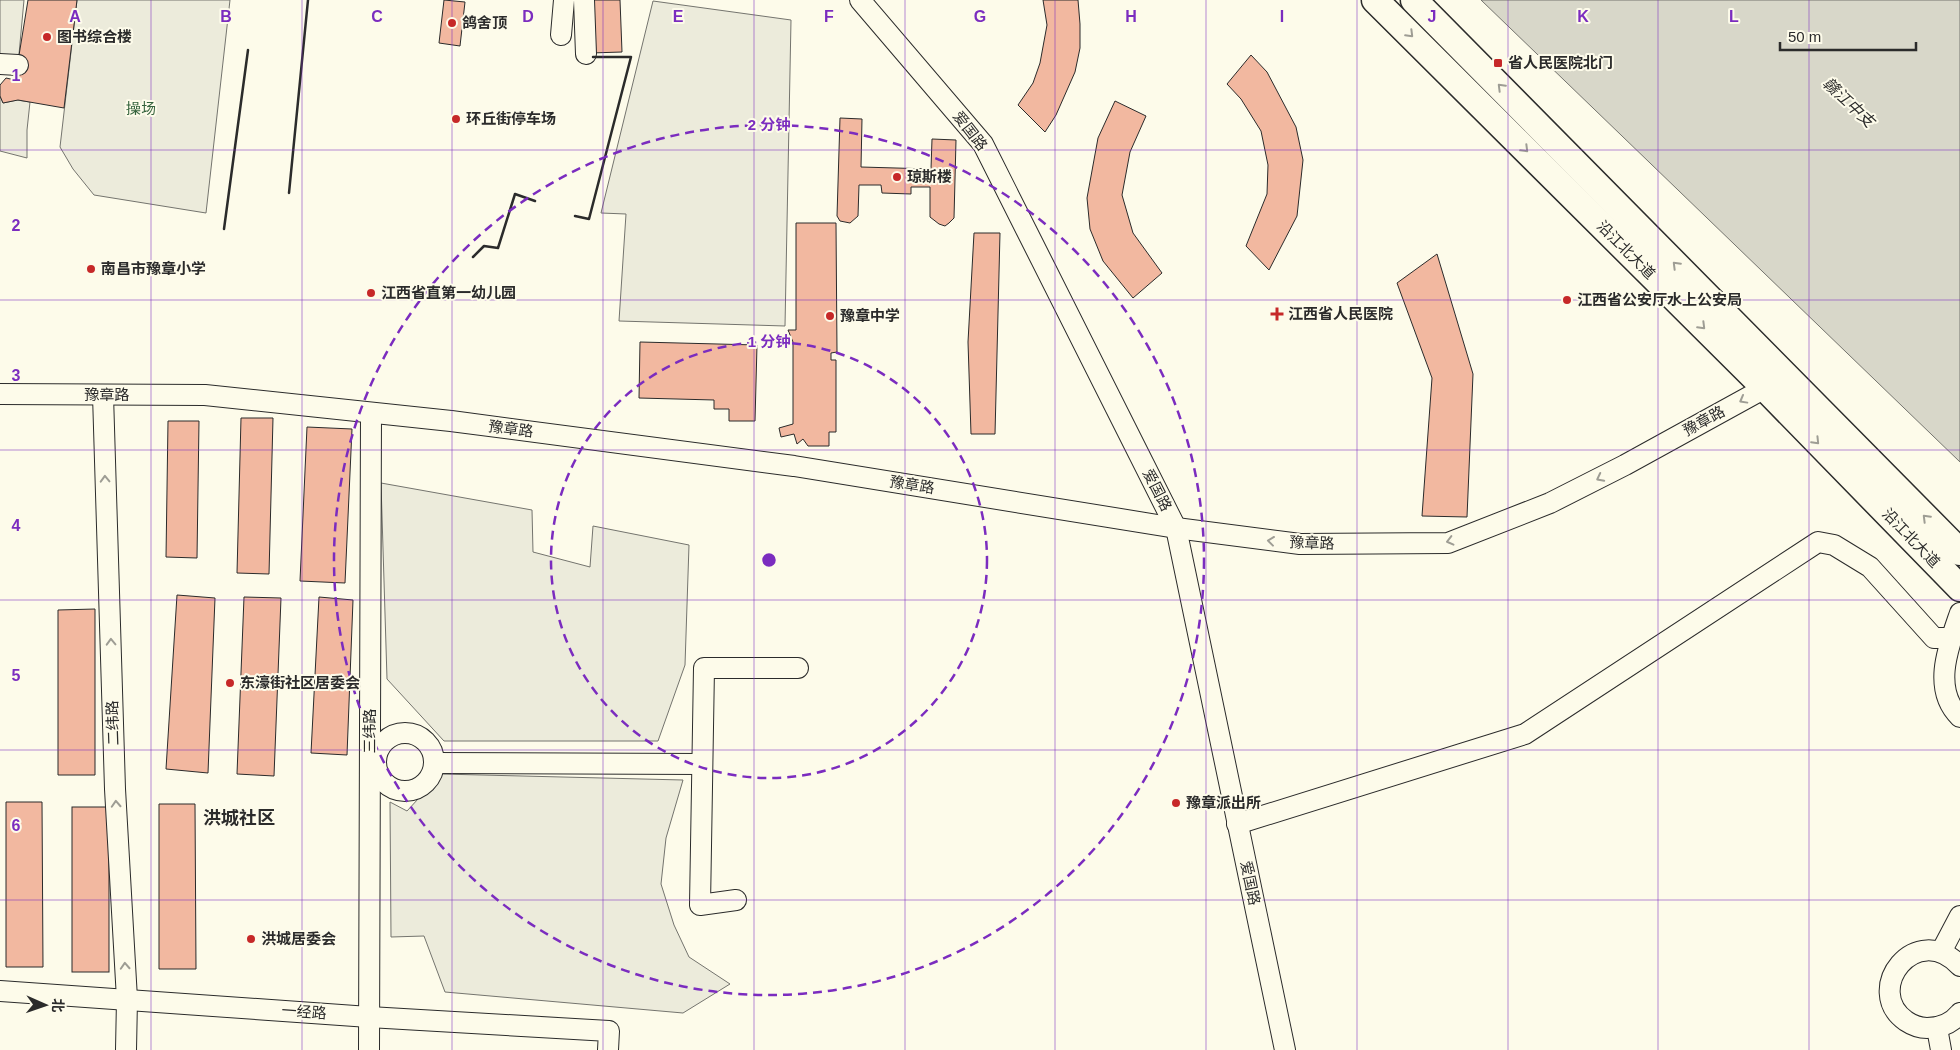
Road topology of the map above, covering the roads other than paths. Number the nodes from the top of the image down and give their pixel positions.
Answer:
1 (564, 0) edge
2 (584, 0) edge
3 (860, 0) edge
4 (1375, 0) edge
5 (1414, 0) edge
6 (561, 35) dead end
7 (586, 54) dead end
8 (1772, 379) junction
9 (0, 394) edge
10 (102, 395) junction
11 (371, 412) junction
12 (1176, 528) junction
13 (1960, 552) edge
14 (1960, 588) edge
15 (1960, 613) edge
16 (1952, 638) junction
17 (798, 668) dead end
18 (1960, 717) edge
19 (373, 762) junction
20 (434, 763) junction
21 (702, 764) junction
22 (1237, 824) junction
23 (736, 900) dead end
24 (1960, 916) edge
25 (1941, 952) junction
26 (1960, 966) edge
27 (0, 990) edge
28 (127, 999) junction
29 (1960, 1013) edge
30 (369, 1017) junction
31 (1937, 1028) junction
32 (608, 1040) edge
33 (126, 1050) edge
34 (368, 1050) edge
35 (1285, 1050) edge
36 (1941, 1050) edge

1 - 6 street
2 - 7 street
3 - 12 street, 爱国路
4 -> 8 main road, 沿江北大道
8 -> 5 main road, 沿江北大道
8 -> 12 street, 豫章路
13 -> 8 main road, 沿江北大道
8 -> 14 main road, 沿江北大道
9 - 10 street, 豫章路
10 - 11 street, 豫章路
28 -> 10 street, 二纬路
11 - 12 street, 豫章路
11 - 19 street, 三纬路
12 - 22 street, 爱国路
15 - 16 street
16 - 18 street
16 - 22 street
17 - 21 street
19 - 20 street
19 - 20 street
19 - 30 street, 三纬路
20 - 21 street
21 - 23 street
22 - 35 street, 爱国路
24 - 25 street
25 - 26 street
25 - 31 street
27 - 28 street, 一经路
28 - 30 street, 一经路
28 - 33 street, 二纬路
29 - 31 street
30 - 32 street, 一经路
30 - 34 street, 三纬路
31 - 36 street

